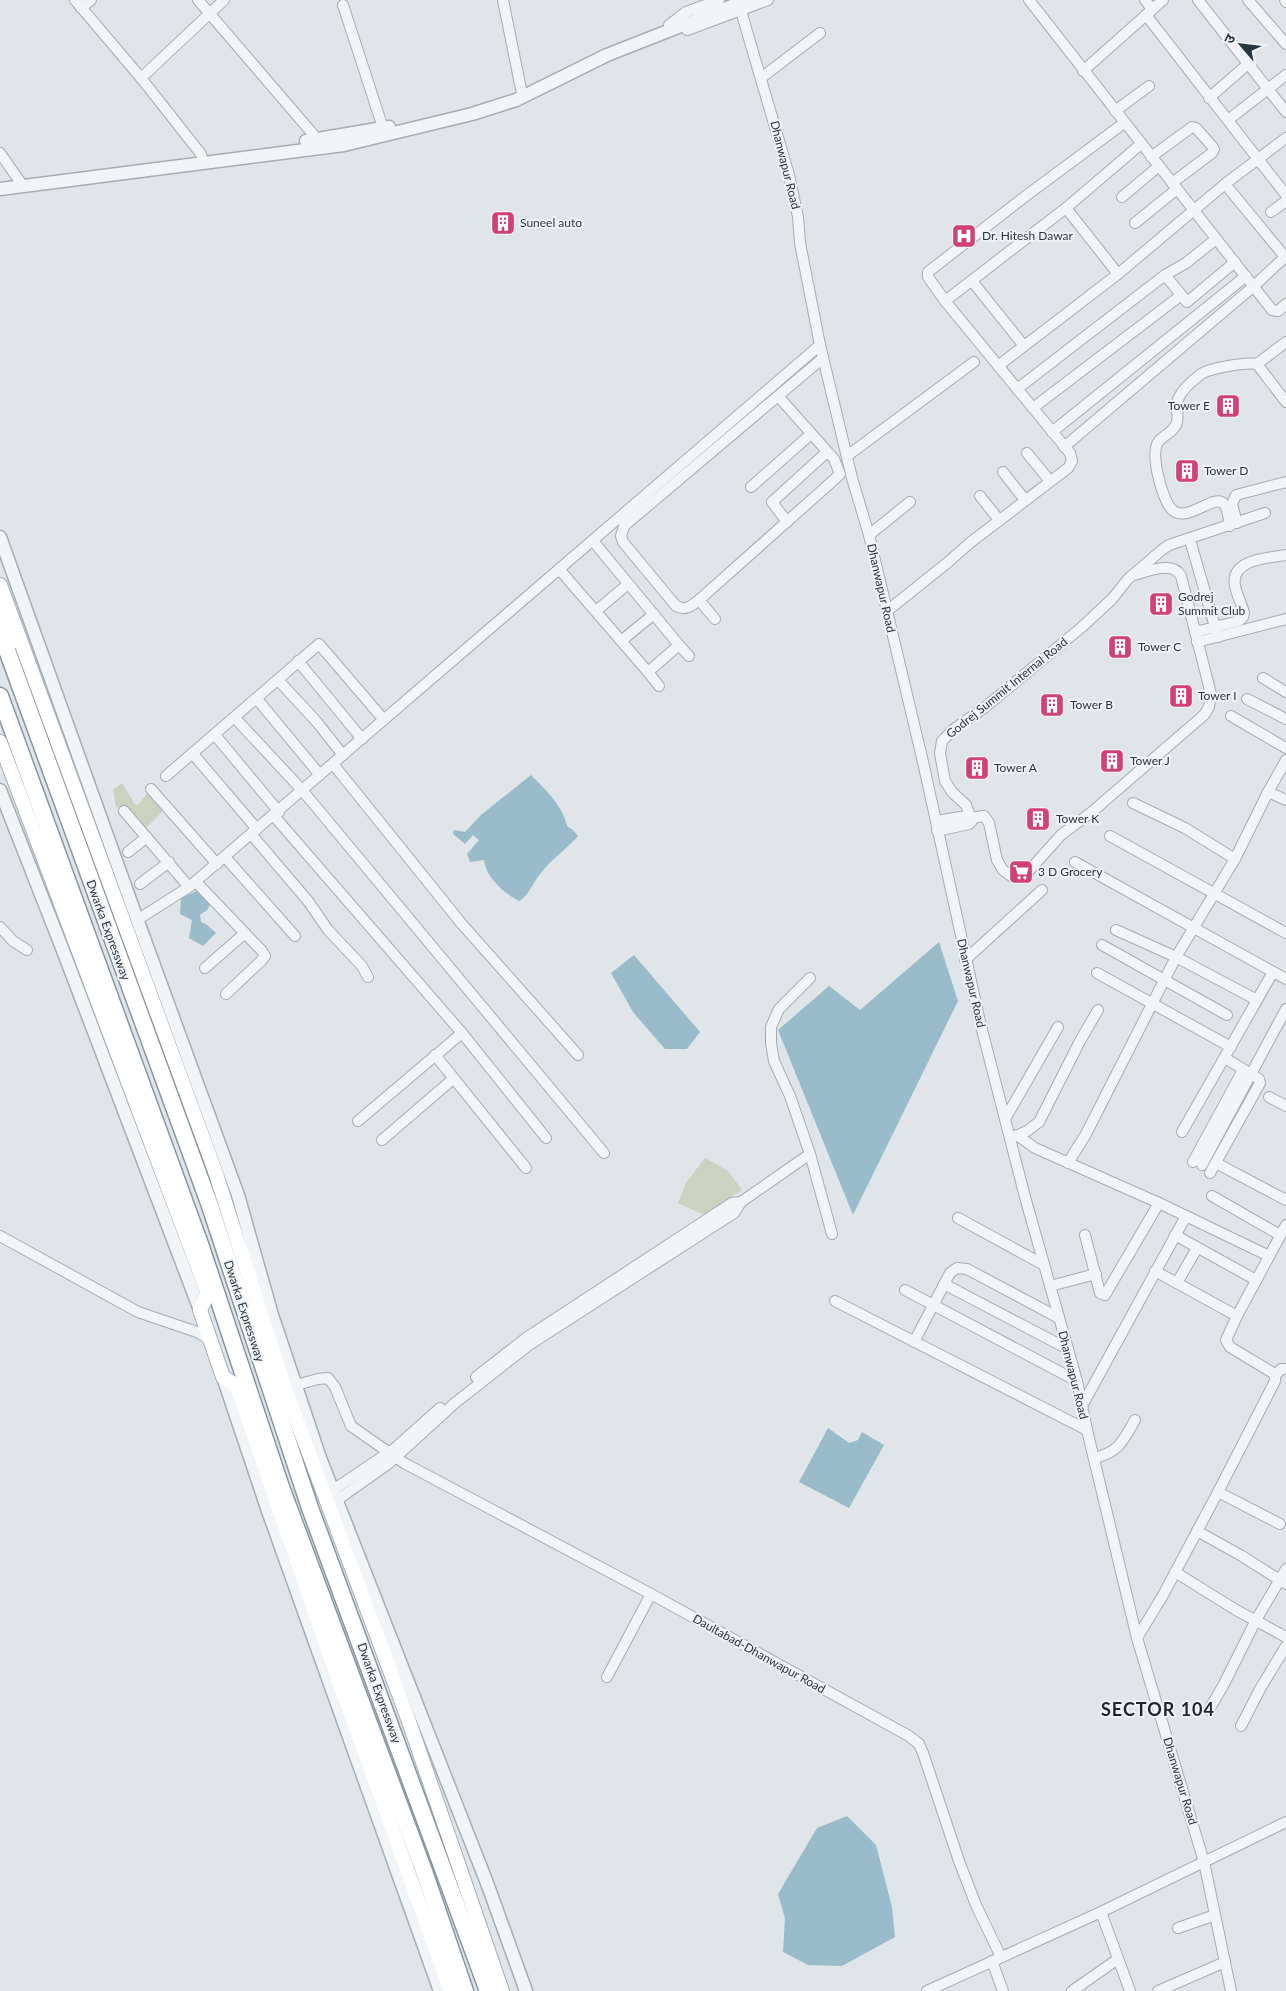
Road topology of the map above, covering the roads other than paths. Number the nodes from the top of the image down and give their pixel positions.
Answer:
1 (91, 0) edge
2 (198, 0) edge
3 (224, 0) edge
4 (503, 0) edge
5 (719, 0) edge
6 (768, 0) edge
7 (1028, 0) edge
8 (1145, 0) edge
9 (1163, 0) edge
10 (1198, 0) edge
11 (1248, 0) edge
12 (743, 3) edge
13 (78, 4) edge
14 (344, 5) dead end
15 (1149, 12) junction
16 (209, 13) junction
17 (671, 28) junction
18 (820, 33) dead end
19 (1286, 44) edge
20 (1249, 63) junction
21 (1083, 71) junction
22 (1286, 75) edge
23 (141, 78) junction
24 (761, 78) junction
25 (1149, 86) dead end
26 (521, 89) junction
27 (1268, 89) junction
28 (1209, 98) junction
29 (471, 110) junction
30 (1115, 112) junction
31 (1286, 112) edge
32 (1228, 120) junction
33 (1124, 123) junction
34 (383, 128) junction
35 (1286, 138) edge
36 (320, 144) junction
37 (1141, 144) junction
38 (0, 153) edge
39 (1151, 157) junction
40 (202, 158) junction
41 (1258, 158) junction
42 (1159, 166) junction
43 (0, 183) edge
44 (22, 183) junction
45 (1225, 184) junction
46 (1174, 186) junction
47 (0, 189) edge
48 (1286, 195) edge
49 (1122, 197) dead end
50 (1286, 201) edge
51 (1066, 208) junction
52 (1195, 211) junction
53 (1272, 212) dead end
54 (1135, 224) dead end
55 (1216, 240) junction
56 (1286, 257) edge
57 (1235, 262) junction
58 (1118, 274) junction
59 (1165, 275) junction
60 (1246, 276) junction
61 (972, 281) junction
62 (1254, 286) junction
63 (1180, 296) junction
64 (945, 301) junction
65 (1286, 304) edge
66 (1286, 342) edge
67 (820, 345) junction
68 (1024, 346) junction
69 (824, 358) junction
70 (974, 362) dead end
71 (1257, 364) junction
72 (998, 366) junction
73 (1017, 390) junction
74 (778, 396) junction
75 (1286, 402) edge
76 (1032, 408) junction
77 (1052, 432) junction
78 (811, 434) junction
79 (1064, 447) junction
80 (846, 453) junction
81 (1027, 453) dead end
82 (830, 456) junction
83 (1003, 472) dead end
84 (1050, 481) junction
85 (1286, 482) edge
86 (751, 487) dead end
87 (980, 496) dead end
88 (1025, 500) junction
89 (910, 502) dead end
90 (1265, 514) dead end
91 (999, 520) junction
92 (787, 522) junction
93 (1234, 524) junction
94 (869, 535) junction
95 (0, 537) edge
96 (592, 540) junction
97 (1190, 540) junction
98 (1286, 555) edge
99 (559, 569) junction
100 (1133, 575) junction
101 (628, 584) junction
102 (0, 585) edge
103 (699, 600) junction
104 (0, 605) edge
105 (596, 611) junction
106 (886, 611) junction
107 (654, 614) junction
108 (715, 619) dead end
109 (1286, 619) edge
110 (0, 631) edge
111 (1217, 632) junction
112 (1196, 637) junction
113 (621, 641) junction
114 (679, 644) junction
115 (689, 656) dead end
116 (298, 661) junction
117 (648, 672) junction
118 (1263, 678) dead end
119 (278, 680) junction
120 (659, 686) dead end
121 (1286, 692) edge
122 (0, 696) edge
123 (257, 699) junction
124 (1247, 699) dead end
125 (28, 708) junction
126 (3, 711) edge
127 (1232, 716) dead end
128 (235, 718) junction
129 (1286, 719) edge
130 (384, 720) junction
131 (215, 735) junction
132 (362, 739) junction
133 (0, 742) edge
134 (1286, 748) edge
135 (192, 754) junction
136 (343, 755) junction
137 (1286, 760) edge
138 (333, 764) junction
139 (320, 775) junction
140 (166, 776) dead end
141 (151, 788) dead end
142 (0, 790) edge
143 (302, 790) junction
144 (1268, 792) junction
145 (1286, 800) edge
146 (1133, 803) dead end
147 (124, 811) dead end
148 (276, 814) junction
149 (971, 818) junction
150 (936, 826) junction
151 (254, 832) junction
152 (1110, 836) dead end
153 (146, 837) junction
154 (128, 852) dead end
155 (1235, 859) junction
156 (221, 860) junction
157 (169, 862) junction
158 (1075, 862) dead end
159 (140, 884) dead end
160 (193, 885) junction
161 (1042, 890) dead end
162 (1214, 894) junction
163 (137, 920) junction
164 (1194, 926) junction
165 (0, 927) edge
166 (1116, 930) dead end
167 (1286, 933) edge
168 (244, 934) junction
169 (295, 936) dead end
170 (1102, 945) dead end
171 (27, 950) dead end
172 (1176, 957) junction
173 (966, 960) junction
174 (205, 968) dead end
175 (1273, 972) junction
176 (1097, 973) dead end
177 (368, 977) dead end
178 (810, 978) dead end
179 (1286, 978) edge
180 (1164, 980) junction
181 (226, 994) dead end
182 (1257, 1000) junction
183 (1152, 1004) junction
184 (1286, 1009) edge
185 (1098, 1010) dead end
186 (1227, 1015) dead end
187 (1058, 1027) dead end
188 (462, 1033) junction
189 (1231, 1047) junction
190 (435, 1055) junction
191 (578, 1055) dead end
192 (1225, 1058) junction
193 (1247, 1072) junction
194 (453, 1079) junction
195 (1269, 1096) dead end
196 (1286, 1106) edge
197 (1005, 1120) junction
198 (358, 1121) dead end
199 (1182, 1132) dead end
200 (1014, 1137) junction
201 (546, 1138) dead end
202 (382, 1140) dead end
203 (604, 1153) dead end
204 (810, 1154) junction
205 (1068, 1163) junction
206 (1198, 1163) dead end
207 (1216, 1163) junction
208 (526, 1168) dead end
209 (1210, 1173) dead end
210 (1212, 1196) dead end
211 (1286, 1200) edge
212 (1159, 1203) junction
213 (1186, 1216) junction
214 (958, 1218) dead end
215 (1286, 1224) edge
216 (832, 1234) dead end
217 (1085, 1235) dead end
218 (1280, 1235) junction
219 (0, 1236) edge
220 (1175, 1236) junction
221 (1197, 1248) junction
222 (1269, 1256) junction
223 (1044, 1265) junction
224 (1155, 1271) junction
225 (1096, 1274) junction
226 (1256, 1280) junction
227 (1177, 1283) junction
228 (944, 1284) junction
229 (1050, 1286) junction
230 (905, 1290) dead end
231 (835, 1301) dead end
232 (933, 1305) junction
233 (200, 1310) junction
234 (1237, 1316) junction
235 (1059, 1318) junction
236 (210, 1340) junction
237 (914, 1342) junction
238 (1068, 1349) junction
239 (1286, 1368) edge
240 (1275, 1376) junction
241 (223, 1377) junction
242 (1077, 1381) junction
243 (296, 1385) junction
244 (1082, 1406) junction
245 (1135, 1420) dead end
246 (1087, 1430) junction
247 (392, 1455) junction
248 (1095, 1458) junction
249 (1218, 1492) junction
250 (335, 1495) junction
251 (1280, 1524) dead end
252 (1197, 1531) junction
253 (1286, 1569) edge
254 (1175, 1572) junction
255 (1283, 1582) edge
256 (651, 1594) junction
257 (377, 1619) junction
258 (1256, 1620) junction
259 (1286, 1637) edge
260 (1137, 1638) junction
261 (1286, 1646) edge
262 (607, 1678) dead end
263 (1209, 1710) dead end
264 (1241, 1726) dead end
265 (1286, 1822) edge
266 (1204, 1862) junction
267 (1101, 1912) junction
268 (1215, 1915) junction
269 (1178, 1928) dead end
270 (997, 1959) junction
271 (1118, 1959) junction
272 (1225, 1962) junction
273 (440, 1991) edge
274 (451, 1991) edge
275 (465, 1991) edge
276 (488, 1991) edge
277 (502, 1991) edge
278 (526, 1991) edge
279 (927, 1991) edge
280 (1003, 1991) edge
281 (1072, 1991) edge
282 (1130, 1991) edge
283 (1158, 1991) edge
284 (1231, 1991) edge

1 - 13 street
2 - 16 street
3 - 16 street
4 - 26 street
5 - 17 street
6 - 12 street
7 - 21 street
8 - 15 street
9 - 15 street
10 - 20 street
11 - 19 street
12 - 17 street
12 - 24 street, Dhanwapur Road
13 - 23 street
14 - 34 street
15 - 21 street
15 - 28 street
16 - 23 street
16 - 36 street
17 - 26 street
17 - 29 street
18 - 24 street
20 - 27 street
20 - 28 street
21 - 30 street
22 - 27 street
23 - 40 street
24 - 67 street, Dhanwapur Road
25 - 30 street
26 - 29 street
27 - 31 street
27 - 32 street
28 - 32 street
29 - 34 street
29 - 36 street
30 - 33 street
32 - 41 street
33 - 37 street
33 - 64 street
34 - 36 street
35 - 41 street
36 - 40 street
37 - 39 street
37 - 51 street
38 - 44 street
39 - 42 street
39 - 46 street
40 - 44 street
41 - 45 street
41 - 48 street
42 - 46 street
42 - 49 street
43 - 44 street
44 - 47 street
45 - 52 street
45 - 56 street
46 - 52 street
46 - 54 street
50 - 53 street
51 - 58 street
51 - 61 street
52 - 55 street
52 - 58 street
55 - 57 street
55 - 59 street
56 - 62 street
57 - 60 street
57 - 63 street
58 - 68 street
59 - 63 street
59 - 73 street
60 - 62 street
60 - 77 street
61 - 64 street
61 - 68 street
62 - 65 street
62 - 79 street
63 - 76 street
64 - 72 street
66 - 71 street
67 - 69 street, Dhanwapur Road
67 - 96 street
68 - 72 street
69 - 74 street
69 - 80 street, Dhanwapur Road
70 - 80 street
71 - 75 street
71 - 93 street
72 - 73 street
73 - 76 street
74 - 78 street
74 - 103 street
76 - 77 street
77 - 79 street
78 - 82 street
78 - 86 street
79 - 84 street
80 - 82 street
80 - 94 street, Dhanwapur Road
81 - 84 street
82 - 92 street
82 - 92 street
83 - 88 street
84 - 88 street
85 - 93 street
87 - 91 street
88 - 91 street
89 - 94 street
90 - 93 street
91 - 106 street
92 - 103 street
93 - 97 street
94 - 106 street, Dhanwapur Road
95 - 163 street
96 - 99 street
96 - 101 street
97 - 100 street, Godrej Summit Internal Road
97 - 111 street
98 - 111 street
99 - 105 street
99 - 130 street
100 - 112 street, Godrej Summit Internal Road
100 - 149 street, Godrej Summit Internal Road
101 - 105 street
101 - 107 street
102 - 257 main road
103 - 108 street
104 - 125 highway
105 - 113 street
106 - 150 street, Dhanwapur Road
107 - 113 street
107 - 114 street
109 - 111 street
110 - 125 highway, Dwarka Expressway
111 - 112 street
112 - 149 street, Godrej Summit Internal Road
113 - 117 street
114 - 115 street
114 - 117 street
116 - 119 street
116 - 130 street
116 - 132 street
117 - 120 street
118 - 121 street
119 - 123 street
119 - 136 street
122 - 126 highway, Dwarka Expressway
123 - 128 street
123 - 139 street
124 - 129 street
125 - 276 highway, Dwarka Expressway
126 - 275 highway, Dwarka Expressway
127 - 134 street
128 - 131 street
128 - 143 street
130 - 132 street
131 - 135 street
131 - 148 street
132 - 136 street
133 - 233 main road
135 - 140 street
135 - 151 street
136 - 138 street
137 - 144 street
138 - 139 street
138 - 191 street
139 - 143 street
141 - 156 street
142 - 233 street
143 - 148 street
143 - 203 street
144 - 145 street
144 - 155 street
146 - 155 street
147 - 153 street
148 - 151 street
148 - 188 street
149 - 150 street
150 - 173 street, Dhanwapur Road
151 - 156 street
151 - 177 street
152 - 162 street
153 - 154 street
153 - 157 street
155 - 162 street
156 - 160 street
156 - 169 street
157 - 159 street
157 - 160 street
158 - 164 street
160 - 163 street
160 - 168 street
161 - 173 street
162 - 164 street
162 - 167 street
163 - 243 street
164 - 172 street
164 - 175 street
165 - 171 street
166 - 172 street
168 - 174 street
168 - 181 street
170 - 180 street
172 - 180 street
172 - 182 street
173 - 197 street, Dhanwapur Road
175 - 179 street
175 - 182 street
176 - 183 street
178 - 204 street
180 - 183 street
180 - 186 street
182 - 189 street
183 - 189 street
183 - 205 street
184 - 193 street
185 - 200 street
187 - 197 street
188 - 190 street
188 - 201 street
189 - 192 street
190 - 194 street
190 - 198 street
192 - 193 street
192 - 199 street
193 - 206 street
193 - 207 street
194 - 202 street
194 - 208 street
195 - 196 street
197 - 200 street, Dhanwapur Road
200 - 205 street
200 - 223 street, Dhanwapur Road
204 - 216 street
204 - 247 street
205 - 212 street
207 - 209 street
207 - 211 street
210 - 218 street
212 - 213 street
212 - 225 street
213 - 220 street
213 - 222 street
214 - 223 street
215 - 218 street
217 - 225 street
218 - 222 street
219 - 236 street
220 - 221 street
220 - 224 street
221 - 226 street
221 - 227 street
222 - 226 street
223 - 229 street, Dhanwapur Road
224 - 227 street
224 - 244 street
225 - 229 street
226 - 234 street
227 - 234 street
228 - 232 street
228 - 235 street
228 - 238 street
229 - 235 street, Dhanwapur Road
230 - 232 street
231 - 237 street
232 - 237 street
232 - 242 street
233 - 236 main road
234 - 240 street
235 - 238 street, Dhanwapur Road
236 - 241 main road
237 - 246 street
238 - 242 street, Dhanwapur Road
239 - 240 street
240 - 249 street
241 - 273 street
241 - 274 main road
242 - 244 street, Dhanwapur Road
243 - 247 street, Daultabad-Dhanwapur Road
243 - 250 street
244 - 246 street, Dhanwapur Road
245 - 248 street
246 - 248 street, Dhanwapur Road
247 - 250 street
247 - 256 street, Daultabad-Dhanwapur Road
248 - 260 street, Dhanwapur Road
249 - 251 street
249 - 252 street
250 - 257 street
252 - 254 street
252 - 255 street
253 - 255 street
254 - 258 street
254 - 260 street
255 - 258 street
256 - 262 street
256 - 270 street, Daultabad-Dhanwapur Road
257 - 277 main road
257 - 278 street
258 - 259 street
258 - 263 street
260 - 266 street, Dhanwapur Road
261 - 264 street
265 - 266 street
266 - 267 street
266 - 268 street, Dhanwapur Road
267 - 270 street
267 - 271 street
268 - 269 street
268 - 272 street, Dhanwapur Road
270 - 279 street
270 - 280 street, Daultabad-Dhanwapur Road
271 - 281 street
271 - 282 street
272 - 283 street
272 - 284 street, Dhanwapur Road

